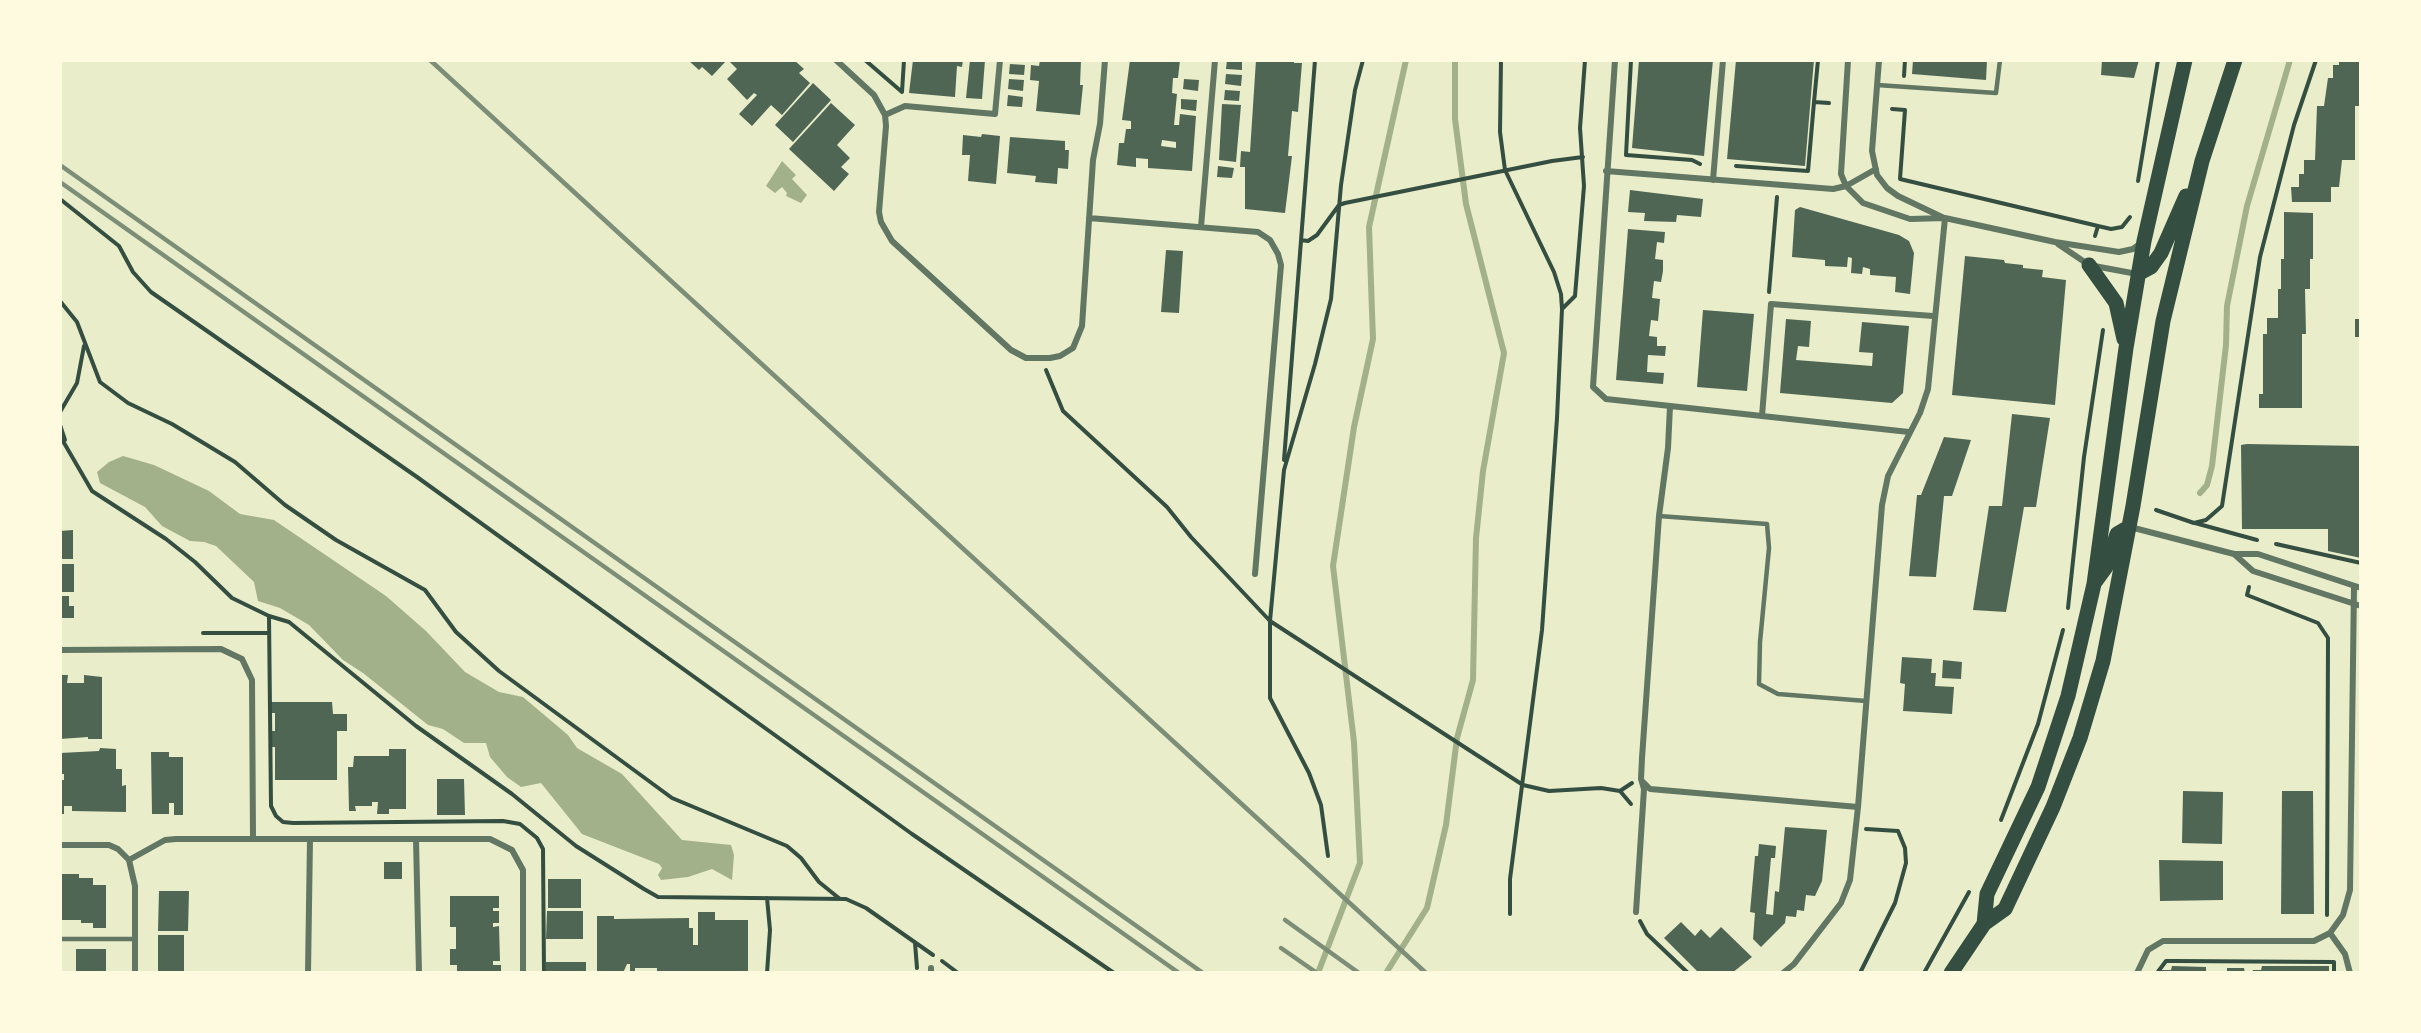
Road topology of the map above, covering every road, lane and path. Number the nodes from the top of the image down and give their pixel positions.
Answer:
1 (836, 60) edge
2 (865, 60) edge
3 (904, 60) edge
4 (1000, 60) edge
5 (1105, 60) edge
6 (1215, 60) edge
7 (1315, 60) edge
8 (1363, 60) edge
9 (1501, 60) edge
10 (1585, 60) edge
11 (1615, 60) edge
12 (1631, 60) edge
13 (1723, 60) edge
14 (1818, 60) edge
15 (1848, 60) edge
16 (1879, 60) edge
17 (2000, 60) edge
18 (2158, 60) edge
19 (2185, 60) edge
20 (2235, 60) edge
21 (2316, 60) edge
22 (1877, 85) junction
23 (1814, 102) junction
24 (1829, 103) dead end
25 (1892, 109) dead end
26 (885, 115) junction
27 (1583, 157) junction
28 (2202, 161) junction
29 (1700, 164) dead end
30 (1736, 166) dead end
31 (1876, 169) junction
32 (1505, 170) junction
33 (1606, 171) junction
34 (1713, 180) junction
35 (2138, 183) dead end
36 (1846, 186) junction
37 (1777, 197) dead end
38 (60, 199) edge
39 (1339, 205) junction
40 (2134, 209) dead end
41 (1089, 218) junction
42 (1944, 218) junction
43 (2097, 226) junction
44 (1201, 227) junction
45 (2095, 236) dead end
46 (1301, 240) junction
47 (2144, 241) junction
48 (2055, 242) junction
49 (2089, 265) junction
50 (2138, 274) junction
51 (60, 301) edge
52 (1771, 304) junction
53 (1562, 309) junction
54 (1933, 316) junction
55 (2103, 323) dead end
56 (84, 346) junction
57 (2126, 348) junction
58 (1042, 358) junction
59 (1670, 406) junction
60 (60, 412) edge
61 (1762, 416) junction
62 (60, 425) edge
63 (1909, 432) junction
64 (60, 436) edge
65 (65, 441) junction
66 (1284, 470) junction
67 (2156, 510) dead end
68 (1659, 516) junction
69 (2129, 527) junction
70 (2234, 554) junction
71 (1255, 574) dead end
72 (2094, 584) junction
73 (2354, 585) junction
74 (2249, 586) dead end
75 (2361, 588) edge
76 (2354, 603) junction
77 (2361, 606) edge
78 (269, 616) junction
79 (2067, 616) dead end
80 (1270, 621) junction
81 (2064, 626) dead end
82 (203, 633) dead end
83 (269, 633) junction
84 (60, 650) edge
85 (1866, 701) junction
86 (1641, 779) junction
87 (1523, 785) junction
88 (1620, 791) junction
89 (1632, 804) dead end
90 (1858, 807) junction
91 (1856, 828) junction
92 (1997, 829) dead end
93 (253, 839) junction
94 (310, 839) junction
95 (416, 839) junction
96 (60, 844) edge
97 (1328, 856) dead end
98 (129, 860) junction
99 (1972, 885) dead end
100 (767, 898) junction
101 (841, 899) junction
102 (1636, 912) joint
103 (1510, 914) dead end
104 (1984, 924) junction
105 (2330, 933) junction
106 (60, 939) edge
107 (135, 939) junction
108 (915, 942) junction
109 (135, 973) edge
110 (308, 973) edge
111 (419, 973) edge
112 (523, 973) edge
113 (544, 973) edge
114 (767, 973) edge
115 (916, 973) edge
116 (958, 973) edge
117 (1114, 973) edge
118 (1688, 973) edge
119 (1783, 973) edge
120 (1860, 973) edge
121 (1924, 973) edge
122 (1951, 973) edge
123 (2137, 973) edge
124 (2157, 973) edge
125 (2334, 973) edge
126 (2350, 973) edge

1 - 26 street
2 - 3 path
4 - 26 street
5 - 41 street
6 - 44 street
7 - 46 path
8 - 39 path
9 - 32 path
10 - 27 path
11 - 33 street
12 - 29 path
13 - 34 street
14 - 23 path
15 - 36 street
16 - 22 street
17 - 22 lane
18 - 35 path
19 - 47 main road
20 - 28 main road
21 - 67 path
22 - 31 street
23 - 24 path
23 - 30 path
25 - 43 path
26 - 58 street
27 - 32 path
27 - 53 path
28 - 50 main road
28 - 69 main road
31 - 36 street
31 - 42 street
32 - 39 path
32 - 53 path
33 - 34 street
33 - 59 street
34 - 36 street
36 - 42 street
37 - 52 path
38 - 117 path
39 - 46 path
39 - 66 path
40 - 43 path
41 - 44 street
41 - 58 street
42 - 48 street
42 - 54 street
43 - 45 path
44 - 71 street
46 - 66 path
47 - 48 street
47 - 50 main road
48 - 49 street
49 - 50 street
49 - 57 main road
50 - 57 main road
51 - 56 path
52 - 54 street
52 - 61 street
53 - 87 path
54 - 63 street
55 - 79 path
56 - 60 path
56 - 101 path
57 - 72 main road
58 - 80 path
59 - 61 street
59 - 68 street
61 - 63 street
62 - 65 path
63 - 85 street
64 - 65 path
65 - 78 path
66 - 80 path
68 - 85 lane
68 - 86 street
69 - 70 street
69 - 72 main road
69 - 104 main road
70 - 73 street
70 - 76 street
72 - 104 main road
73 - 75 street
73 - 76 street
74 - 105 path
76 - 77 street
76 - 105 street
78 - 83 path
78 - 100 path
80 - 87 path
80 - 97 path
81 - 92 path
82 - 83 path
83 - 113 path
84 - 93 street
85 - 90 street
86 - 88 path
86 - 90 street
86 - 102 street
87 - 88 path
87 - 103 path
88 - 89 path
90 - 91 street
91 - 119 street
91 - 120 path
93 - 94 street
93 - 98 street
94 - 95 street
94 - 110 street
95 - 111 street
95 - 112 street
96 - 98 street
98 - 107 street
99 - 121 path
100 - 101 path
100 - 114 path
101 - 108 path
102 - 118 path
104 - 122 main road
105 - 123 street
105 - 126 street
106 - 107 lane
107 - 109 street
108 - 115 path
108 - 116 path
124 - 125 path

